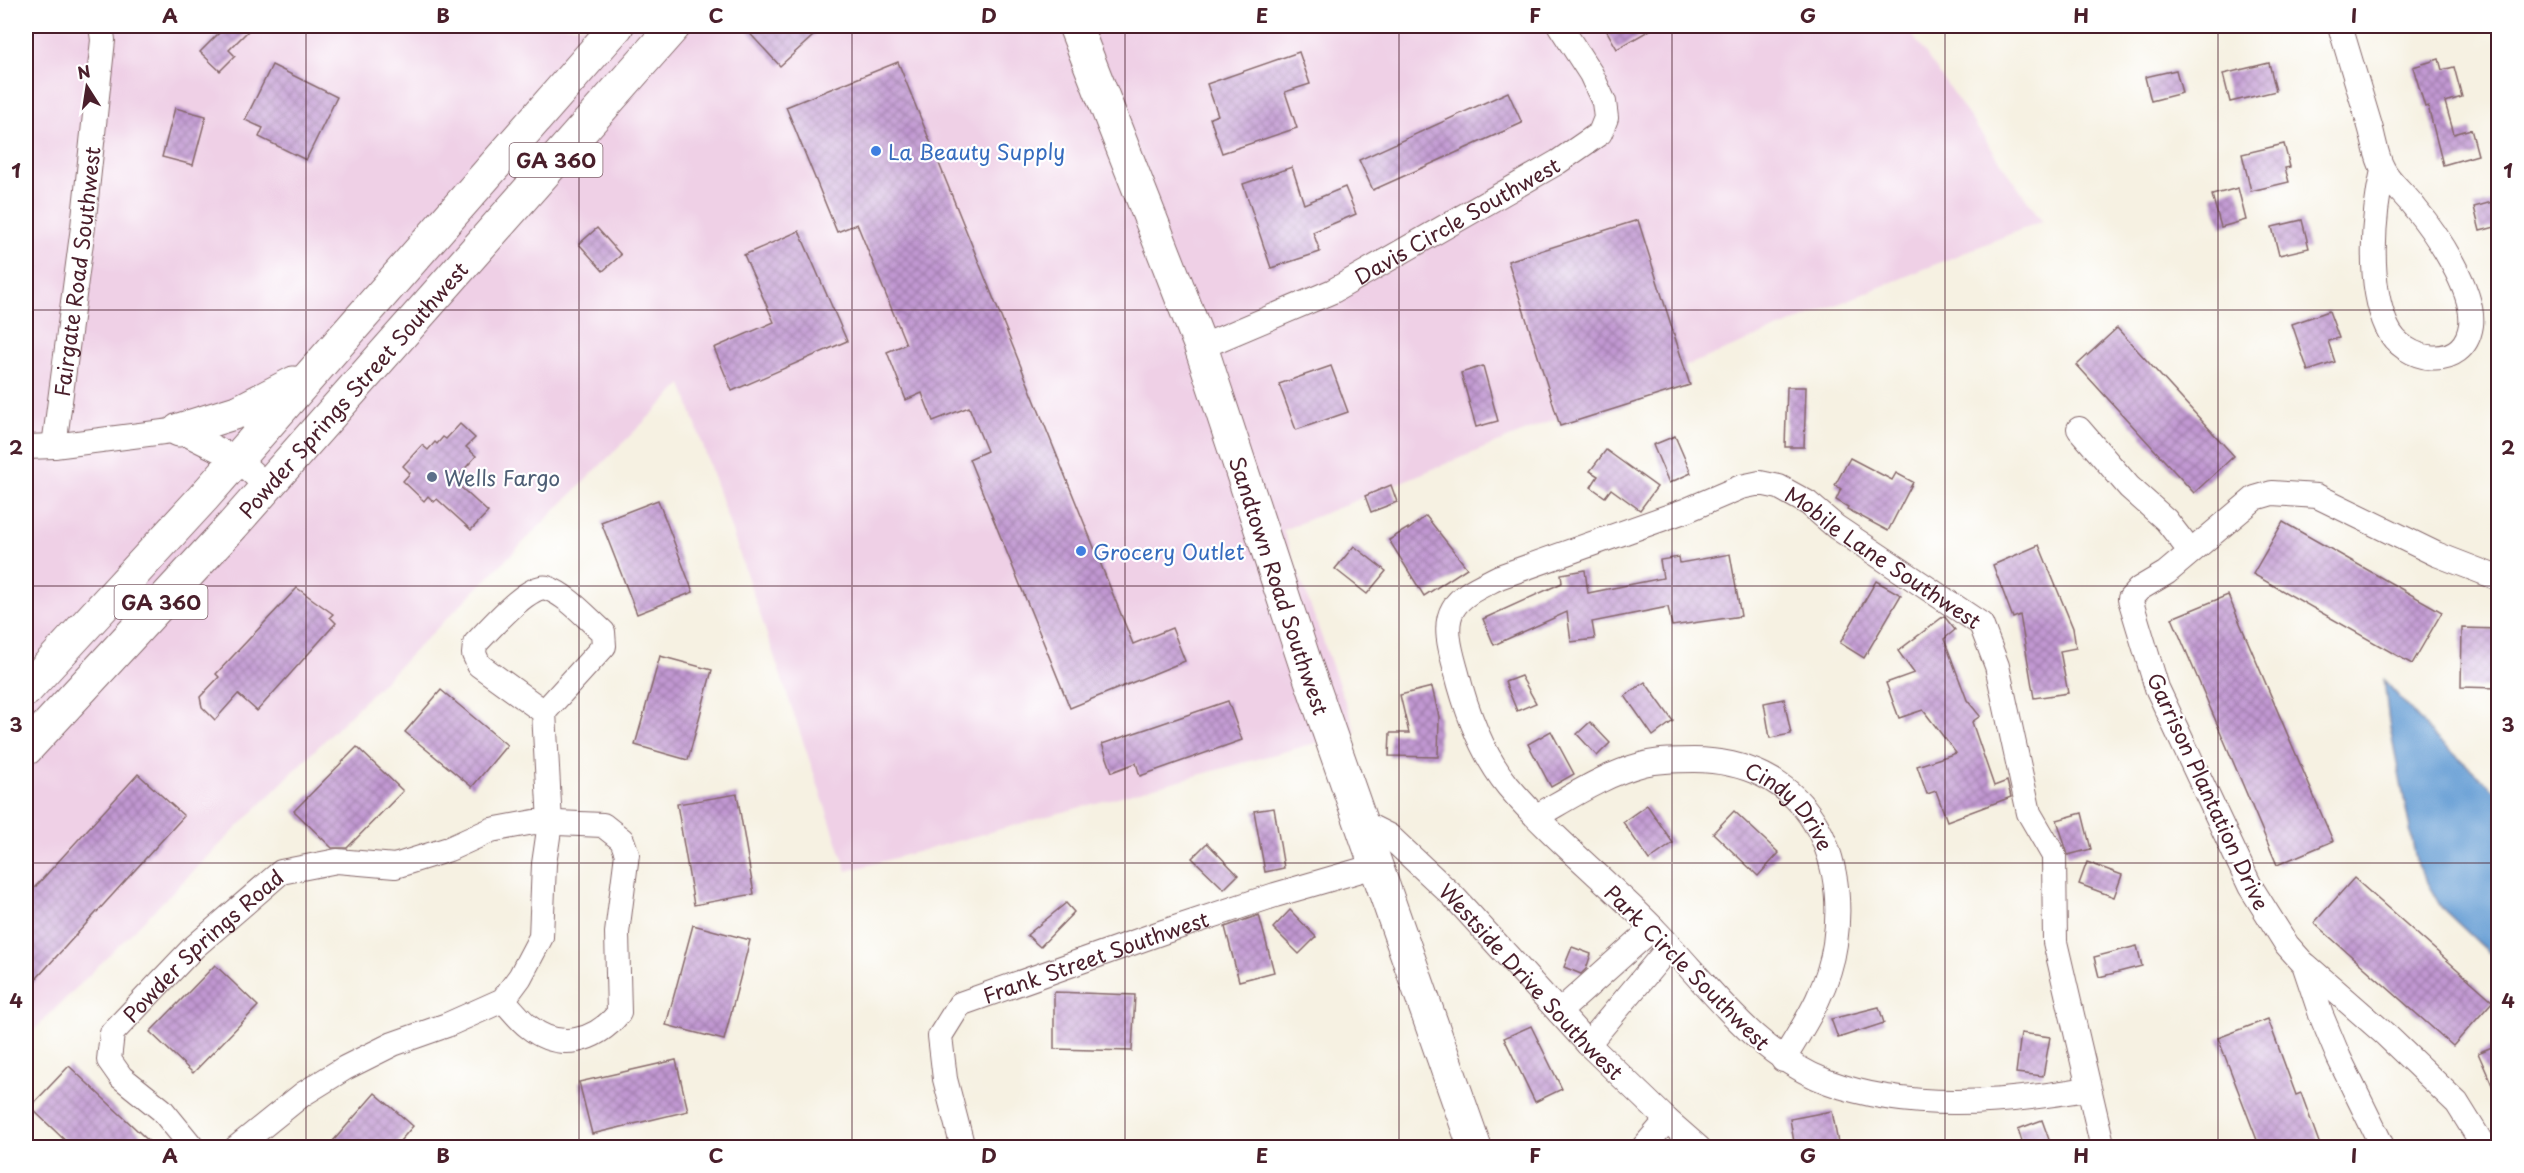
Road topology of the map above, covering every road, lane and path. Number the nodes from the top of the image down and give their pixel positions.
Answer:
1 (100, 26) edge
2 (616, 26) edge
3 (674, 26) edge
4 (1075, 26) edge
5 (1560, 26) edge
6 (2340, 26) edge
7 (2383, 170) junction
8 (1201, 347) junction
9 (312, 373) junction
10 (2079, 429) dead end
11 (179, 430) junction
12 (54, 446) junction
13 (26, 447) edge
14 (237, 459) junction
15 (267, 486) junction
16 (2190, 551) junction
17 (2499, 578) edge
18 (1452, 609) joint
19 (26, 690) edge
20 (544, 712) junction
21 (26, 749) edge
22 (1538, 816) junction
23 (1359, 821) junction
24 (550, 823) junction
25 (1375, 866) junction
26 (1653, 928) junction
27 (1670, 946) junction
28 (2304, 964) junction
29 (503, 1000) junction
30 (1559, 1012) junction
31 (1588, 1044) junction
32 (1782, 1060) junction
33 (2087, 1089) junction
34 (1666, 1120) junction
35 (193, 1148) edge
36 (236, 1148) edge
37 (963, 1148) edge
38 (1475, 1148) edge
39 (1643, 1148) edge
40 (1699, 1148) edge
41 (2103, 1148) edge
42 (2383, 1148) edge
43 (2485, 1148) edge

1 - 12 street, Fairgate Road Southwest
2 - 9 main road, Powder Springs Street Southwest / GA 360
3 - 15 main road, Powder Springs Street Southwest / GA 360
4 - 8 main road, Sandtown Road Southwest
5 - 8 street, Davis Circle Southwest
6 - 7 street
7 - 7 street
8 - 23 main road, Sandtown Road Southwest
9 - 11 main road
9 - 14 main road, Powder Springs Street Southwest / GA 360
10 - 16 street
11 - 12 street
11 - 14 street
12 - 13 street
14 - 15 street
14 - 19 main road, Powder Springs Street Southwest / GA 360
15 - 21 main road, Powder Springs Street Southwest / GA 360
16 - 17 street, Garrison Plantation Drive
16 - 28 street, Garrison Plantation Drive
18 - 22 street, Park Circle Southwest
18 - 33 street, Mobile Lane Southwest
20 - 20 street
20 - 24 street
22 - 26 street, Park Circle Southwest
22 - 32 street, Cindy Drive
23 - 25 main road, Sandtown Road Southwest
23 - 30 street, Westside Drive Southwest
24 - 29 street
24 - 29 street
24 - 35 street, Powder Springs Road
25 - 37 street, Frank Street Southwest
25 - 38 main road, Sandtown Road Southwest
26 - 27 street, Park Circle Southwest
26 - 30 street
27 - 31 street
27 - 32 street, Park Circle Southwest
28 - 42 street, Garrison Plantation Drive
28 - 43 street, Garrison Plantation Drive
29 - 36 street
30 - 31 street, Westside Drive Southwest
31 - 34 street, Westside Drive Southwest
32 - 33 street, Park Circle Southwest
33 - 41 street, Mobile Lane Southwest
34 - 39 street
34 - 40 street, Westside Drive Southwest

